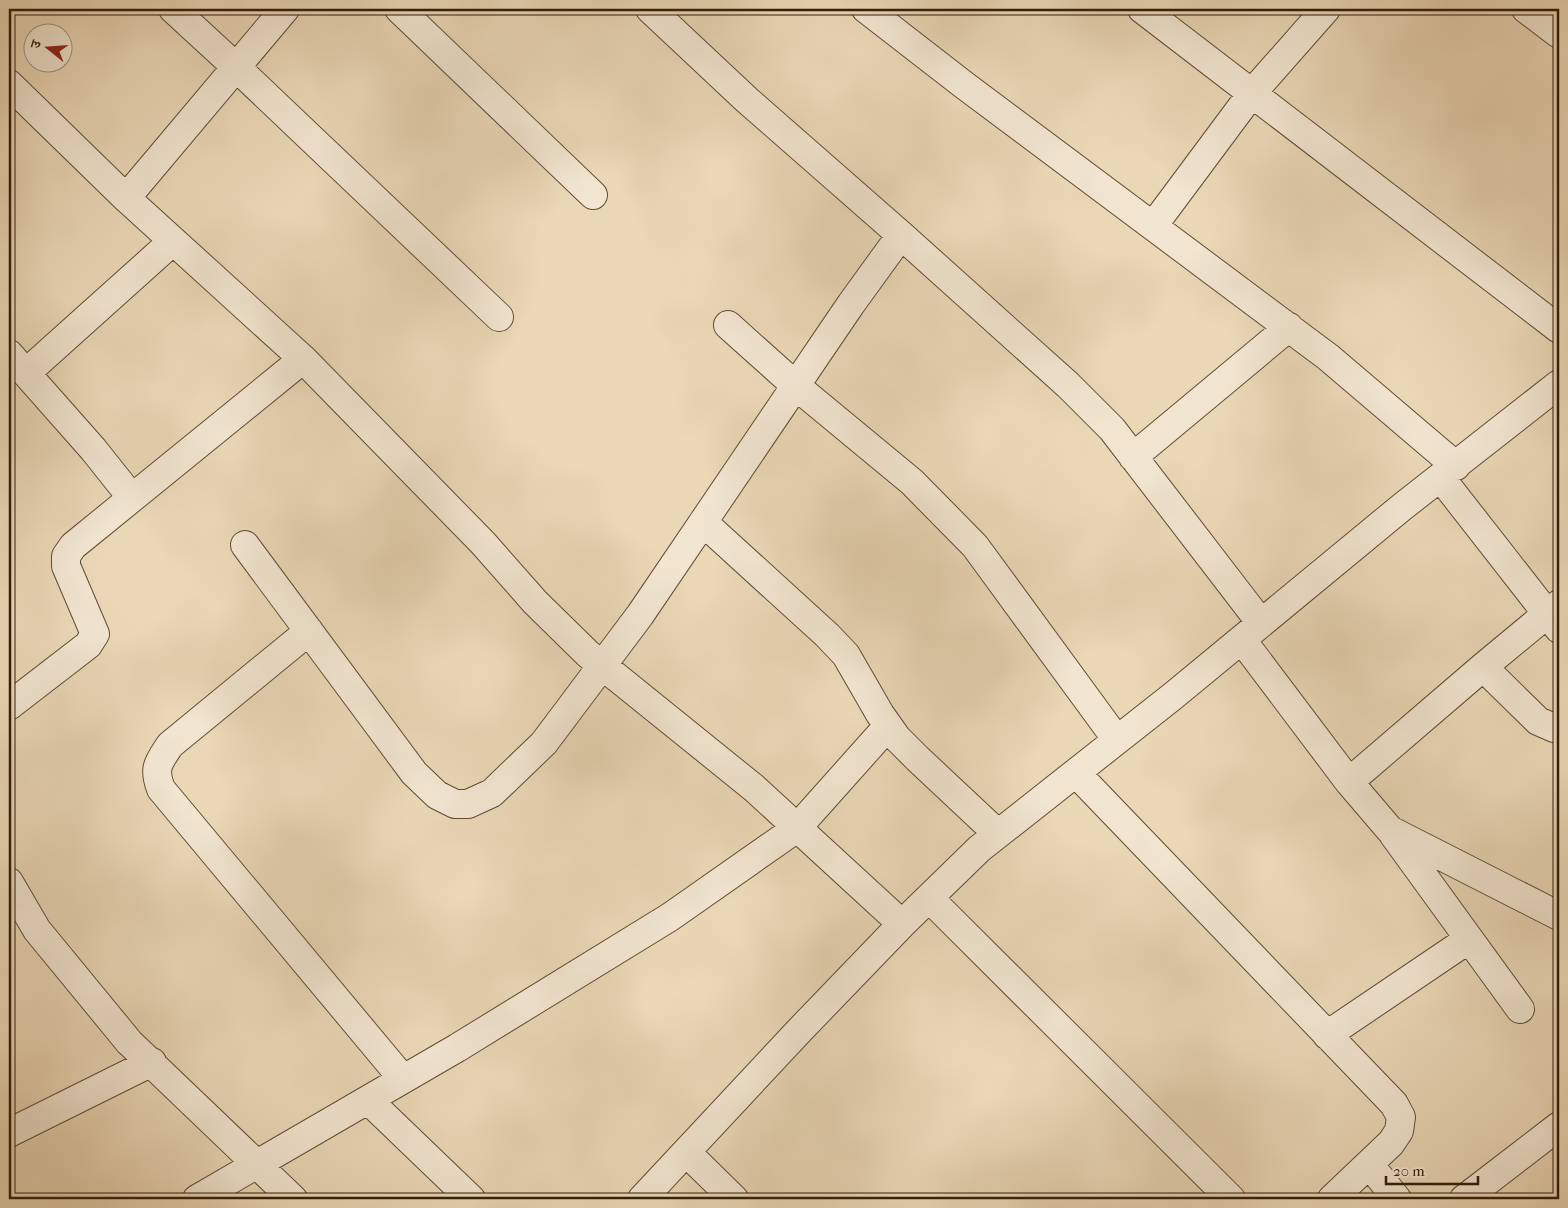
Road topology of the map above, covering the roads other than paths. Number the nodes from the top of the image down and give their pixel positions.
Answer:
1 (173, 9) edge
2 (285, 9) edge
3 (399, 9) edge
4 (650, 9) edge
5 (866, 9) edge
6 (1142, 9) edge
7 (1326, 9) edge
8 (1526, 9) edge
9 (1559, 34) edge
10 (236, 67) junction
11 (9, 84) edge
12 (1252, 93) junction
13 (593, 195) dead end
14 (126, 198) junction
15 (1153, 226) junction
16 (901, 235) junction
17 (173, 241) junction
18 (499, 317) dead end
19 (728, 325) dead end
20 (1289, 328) junction
21 (1559, 329) edge
22 (303, 359) junction
23 (17, 364) edge
24 (1559, 384) edge
25 (796, 386) junction
26 (1133, 457) junction
27 (1448, 472) junction
28 (132, 498) junction
29 (703, 522) junction
30 (245, 545) dead end
31 (1555, 616) edge
32 (309, 631) junction
33 (1252, 632) junction
34 (602, 666) junction
35 (1483, 667) junction
36 (9, 706) edge
37 (888, 726) junction
38 (1559, 729) edge
39 (1117, 740) junction
40 (1076, 773) junction
41 (1349, 782) junction
42 (796, 828) junction
43 (1390, 830) junction
44 (998, 834) junction
45 (9, 882) edge
46 (929, 898) junction
47 (1559, 916) edge
48 (902, 924) junction
49 (1469, 939) junction
50 (1520, 1009) dead end
51 (1327, 1035) junction
52 (152, 1062) junction
53 (403, 1079) junction
54 (368, 1100) junction
55 (1559, 1126) edge
56 (9, 1133) edge
57 (686, 1152) junction
58 (257, 1164) junction
59 (1369, 1164) junction
60 (197, 1199) edge
61 (293, 1199) edge
62 (471, 1199) edge
63 (642, 1199) edge
64 (734, 1199) edge
65 (1231, 1199) edge
66 (1332, 1199) edge
67 (1398, 1199) edge
68 (1464, 1199) edge

1 - 10 street
2 - 10 street
3 - 13 street
4 - 16 street
5 - 15 street
6 - 12 street
7 - 12 street
8 - 9 street
10 - 14 street
10 - 18 street
11 - 14 street
12 - 15 street
12 - 21 street
14 - 17 street
15 - 20 street
16 - 25 street
16 - 26 street
17 - 22 street
17 - 23 street
19 - 25 street
20 - 26 street
20 - 27 street
22 - 28 street
22 - 34 street
23 - 28 street
24 - 27 street
25 - 29 street
25 - 39 street
26 - 33 street
27 - 31 street
27 - 33 street
28 - 36 street
29 - 34 street
29 - 37 street
30 - 32 street
31 - 35 street
32 - 34 street
32 - 53 street
33 - 39 street
33 - 41 street
34 - 42 street
35 - 38 street
35 - 41 street
37 - 42 street
37 - 44 street
39 - 40 street
40 - 44 street
40 - 51 street
41 - 43 street
42 - 48 street
42 - 53 street
43 - 47 street
43 - 49 street
44 - 46 street
45 - 52 street
46 - 48 street
46 - 65 street
48 - 57 street
49 - 50 street
49 - 51 street
51 - 59 street
52 - 56 street
52 - 58 street
53 - 54 street
54 - 58 street
54 - 62 street
55 - 68 street
57 - 63 street
57 - 64 street
58 - 60 street
58 - 61 street
59 - 66 street
59 - 67 street

